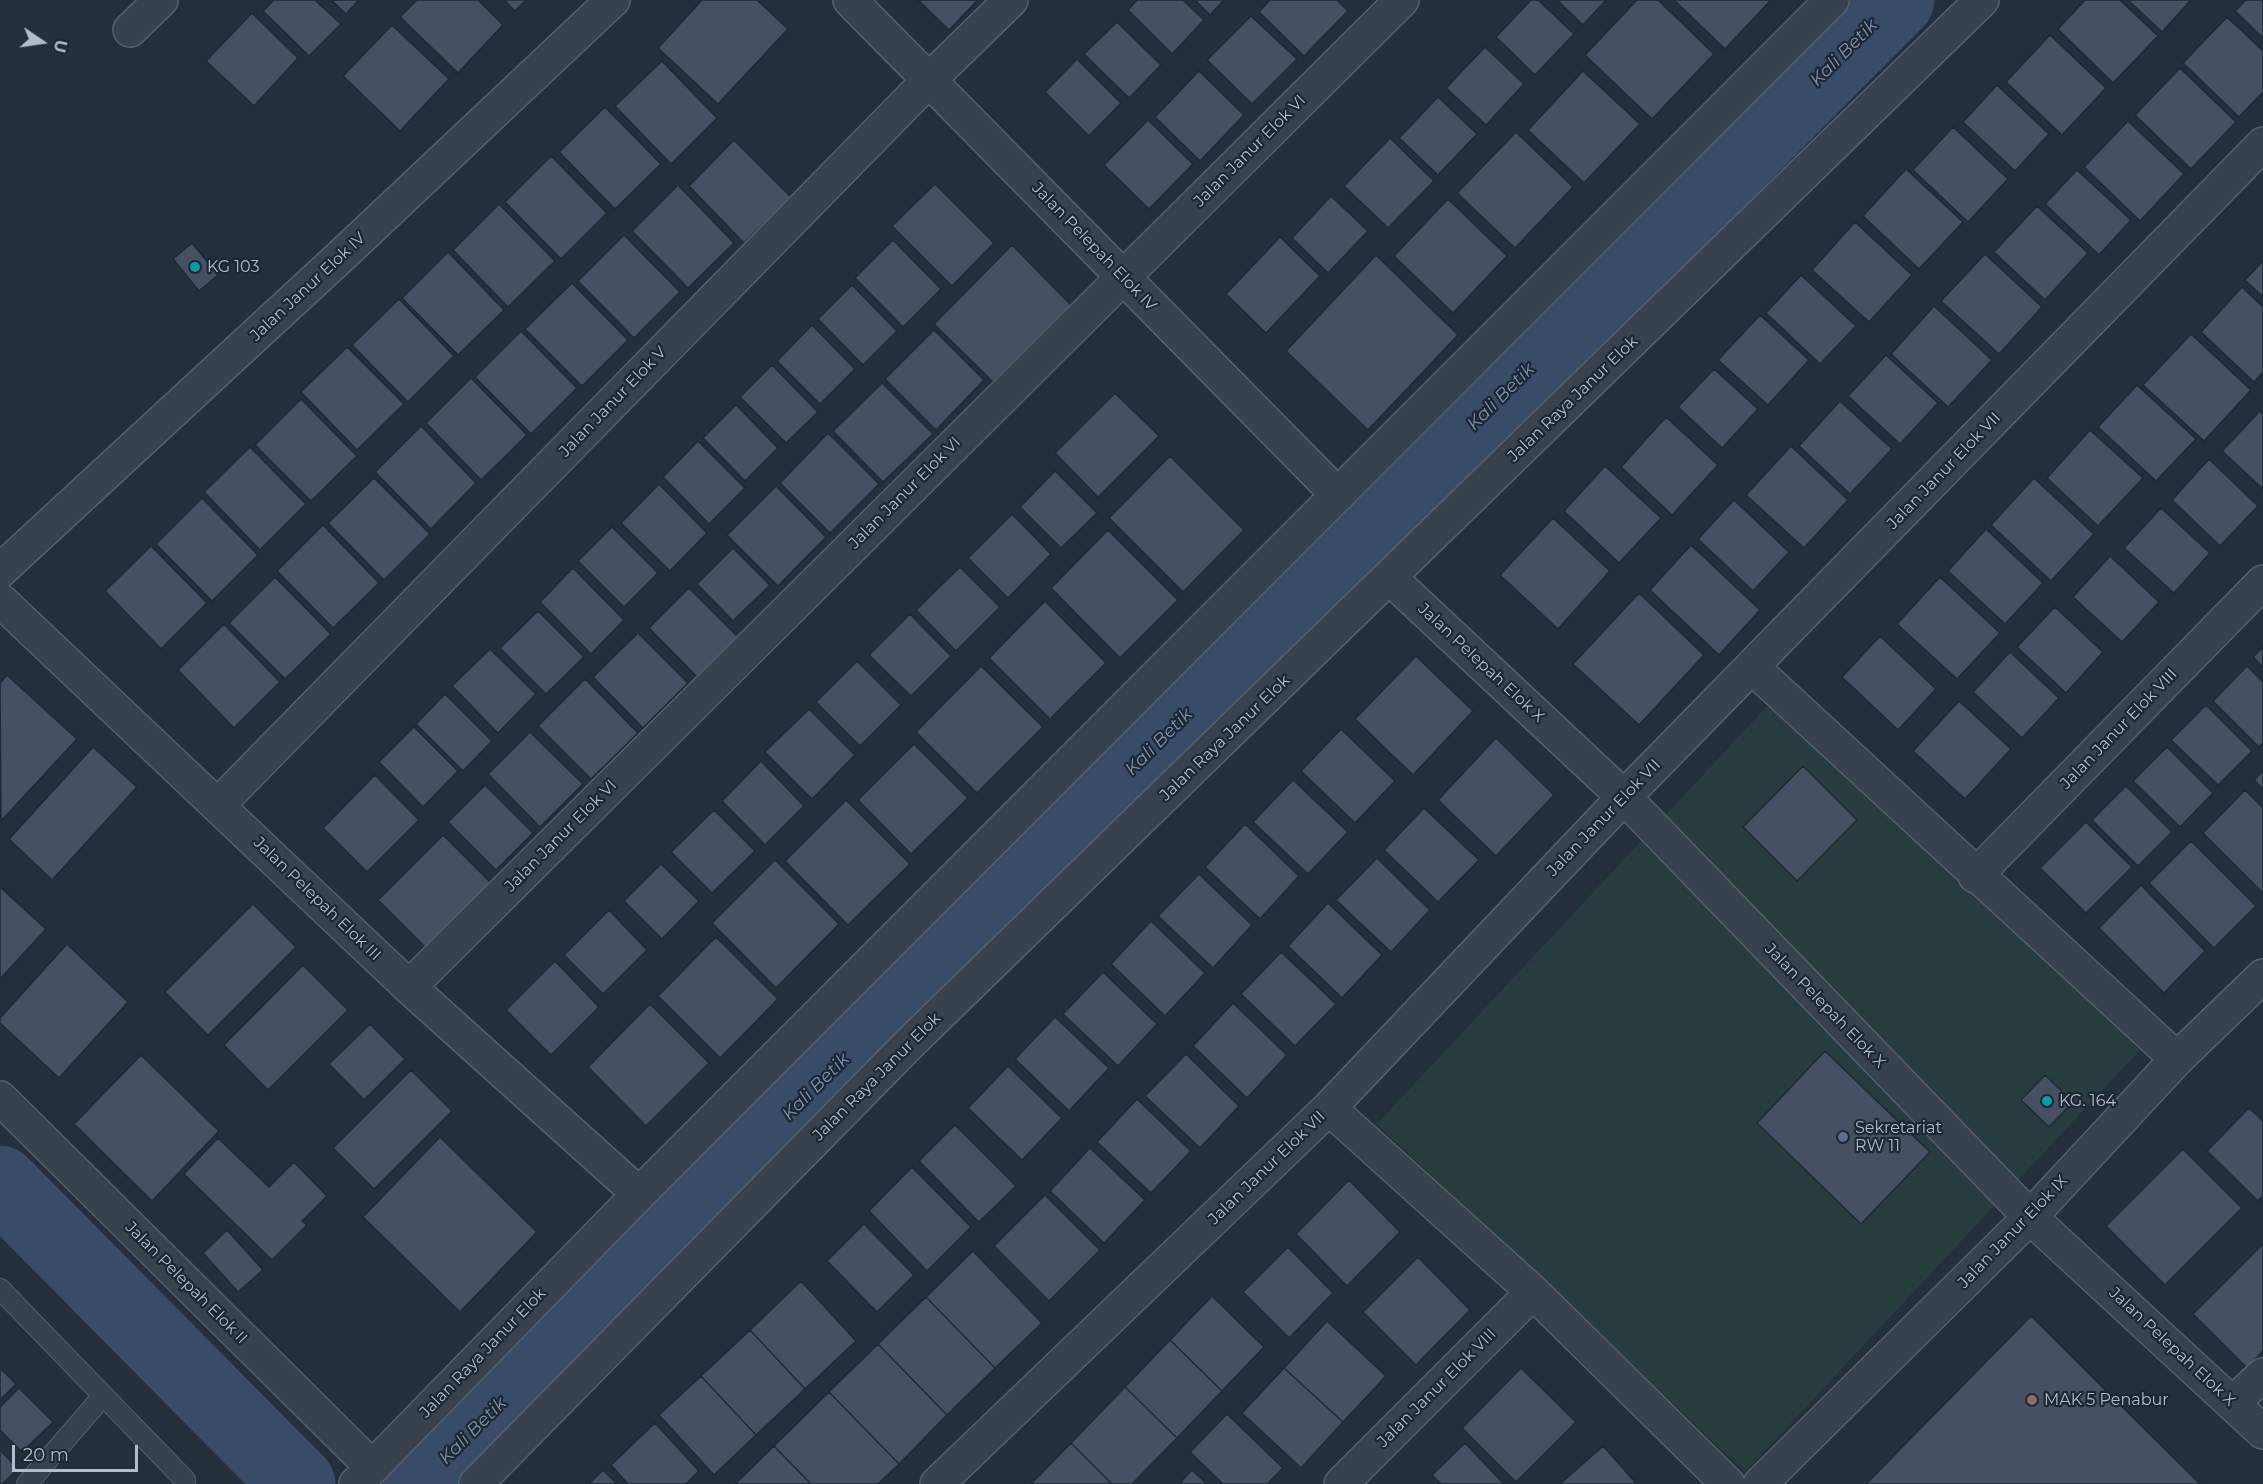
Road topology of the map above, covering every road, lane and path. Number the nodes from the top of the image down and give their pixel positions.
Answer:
1 (161, 0) edge
2 (613, 0) edge
3 (849, 0) edge
4 (1011, 0) edge
5 (1402, 0) edge
6 (1832, 0) edge
7 (1982, 0) edge
8 (130, 30) dead end
9 (930, 80) junction
10 (2263, 144) edge
11 (1122, 277) junction
12 (1338, 495) junction
13 (0, 571) edge
14 (1390, 578) junction
15 (2263, 582) edge
16 (0, 600) edge
17 (1752, 667) junction
18 (1624, 797) junction
19 (218, 805) junction
20 (1975, 876) junction
21 (2263, 976) edge
22 (409, 987) junction
23 (2177, 1059) junction
24 (0, 1098) edge
25 (1329, 1108) junction
26 (639, 1194) junction
27 (2030, 1216) junction
28 (0, 1289) edge
29 (1533, 1292) junction
30 (2263, 1376) edge
31 (103, 1396) junction
32 (2233, 1403) junction
33 (2263, 1431) edge
34 (363, 1476) edge
35 (185, 1480) dead end
36 (27, 1484) edge
37 (476, 1484) edge
38 (937, 1484) edge
39 (1341, 1484) edge
40 (1728, 1484) edge
41 (1760, 1484) edge

1 - 8 street
2 - 13 street, Jalan Janur Elok IV
3 - 9 street, Jalan Pelepah Elok IV
4 - 9 street, Jalan Janur Elok V
5 - 11 street, Jalan Janur Elok VI
6 - 12 street, Jalan Raya Janur Elok
7 - 14 street, Jalan Raya Janur Elok
9 - 11 street, Jalan Pelepah Elok IV
9 - 19 street, Jalan Janur Elok V
10 - 17 street, Jalan Janur Elok VII
11 - 12 street, Jalan Pelepah Elok IV
11 - 22 street, Jalan Janur Elok VI
12 - 26 street, Jalan Raya Janur Elok
14 - 18 street, Jalan Pelepah Elok X
14 - 37 street, Jalan Raya Janur Elok
15 - 20 street, Jalan Janur Elok VIII
16 - 19 street, Jalan Pelepah Elok III
17 - 18 street, Jalan Janur Elok VII
17 - 20 street
18 - 25 street, Jalan Janur Elok VII
18 - 27 street, Jalan Pelepah Elok X
19 - 22 street, Jalan Pelepah Elok III
20 - 23 street
21 - 23 street, Jalan Janur Elok IX
22 - 26 street, Jalan Pelepah Elok III
23 - 27 street, Jalan Janur Elok IX
24 - 34 street, Jalan Pelepah Elok II
25 - 29 street
25 - 38 street, Jalan Janur Elok VII
26 - 34 street, Jalan Raya Janur Elok
27 - 32 street, Jalan Pelepah Elok X
27 - 41 street, Jalan Janur Elok IX
28 - 31 lane
29 - 39 street, Jalan Janur Elok VIII
29 - 40 street
30 - 32 street
31 - 35 lane
31 - 36 lane
32 - 33 street, Jalan Pelepah Elok X

